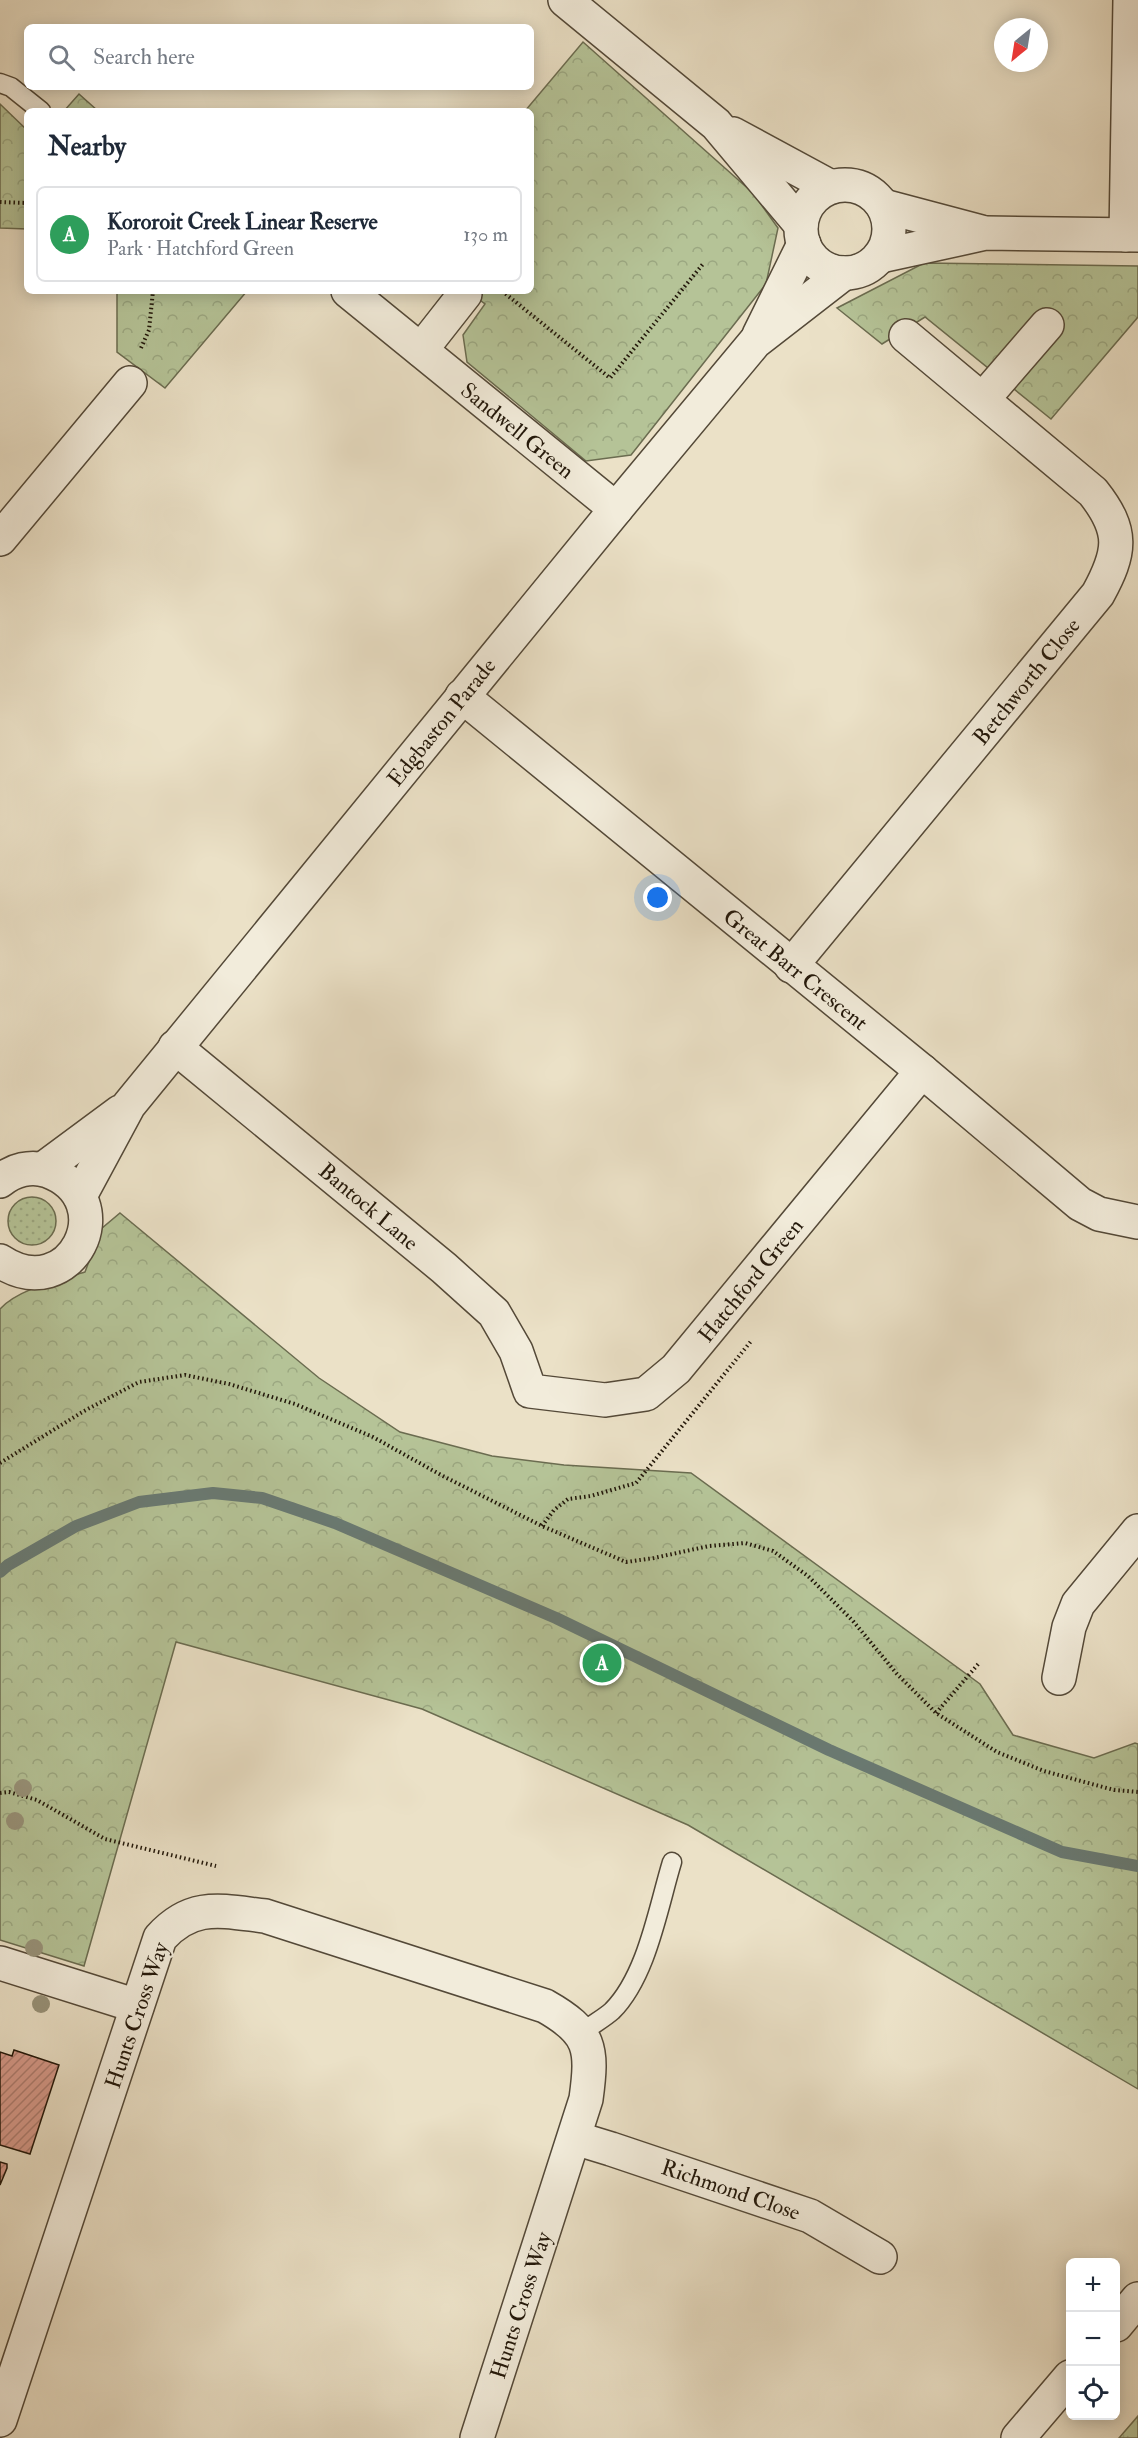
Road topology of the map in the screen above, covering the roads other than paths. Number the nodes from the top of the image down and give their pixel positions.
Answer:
1 (565, 0) edge
2 (1130, 0) edge
3 (0, 82) edge
4 (37, 108) edge
5 (716, 124) junction
6 (831, 187) junction
7 (884, 206) junction
8 (986, 233) junction
9 (802, 235) junction
10 (1132, 235) edge
11 (881, 256) junction
12 (844, 273) junction
13 (352, 294) edge
14 (465, 294) dead end
15 (1047, 325) dead end
16 (906, 336) dead end
17 (755, 342) junction
18 (421, 350) junction
19 (130, 383) road end
20 (983, 399) junction
21 (616, 509) junction
22 (0, 539) edge
23 (1127, 550) edge
24 (462, 696) junction
25 (791, 966) junction
26 (175, 1047) junction
27 (922, 1071) junction
28 (129, 1105) junction
29 (43, 1169) junction
30 (2, 1176) edge
31 (80, 1196) junction
32 (1138, 1222) edge
33 (6, 1272) edge
34 (530, 1391) joint
35 (1138, 1531) edge
36 (1059, 1678) dead end
37 (672, 1862) dead end
38 (0, 1963) edge
39 (137, 2006) junction
40 (582, 2032) junction
41 (574, 2139) junction
42 (880, 2257) dead end
43 (1138, 2299) edge
44 (1120, 2320) edge
45 (1066, 2383) edge
46 (0, 2420) edge
47 (477, 2438) edge
48 (1018, 2438) edge

1 - 5 street
2 - 10 street
3 - 4 lane
5 - 6 street
5 - 9 street
6 - 7 street
6 - 9 street
7 - 8 street
7 - 11 street
8 - 10 street
8 - 11 street
9 - 12 street
9 - 17 street, Edgbaston Parade
11 - 12 street
12 - 17 street, Edgbaston Parade
13 - 18 street, Sandwell Green
14 - 18 street
15 - 20 street
16 - 20 street, Betchworth Close
17 - 21 street, Edgbaston Parade
18 - 21 street, Sandwell Green
19 - 22 street
20 - 23 street, Betchworth Close
21 - 24 street, Edgbaston Parade
23 - 25 street, Betchworth Close
24 - 25 street, Great Barr Crescent
24 - 26 street, Edgbaston Parade
25 - 27 street, Great Barr Crescent
26 - 28 street, Edgbaston Parade
26 - 34 street, Bantock Lane
27 - 32 street, Great Barr Crescent
27 - 34 street, Hatchford Green
28 - 29 street, Edgbaston Parade
28 - 31 street, Edgbaston Parade
29 - 30 street
29 - 31 street
31 - 33 street
35 - 36 street
37 - 40 lane
38 - 39 street
39 - 40 street, Hunts Cross Way
39 - 46 street, Hunts Cross Way
40 - 41 street, Hunts Cross Way
41 - 42 street, Richmond Close
41 - 47 street, Hunts Cross Way
43 - 44 street
45 - 48 street

